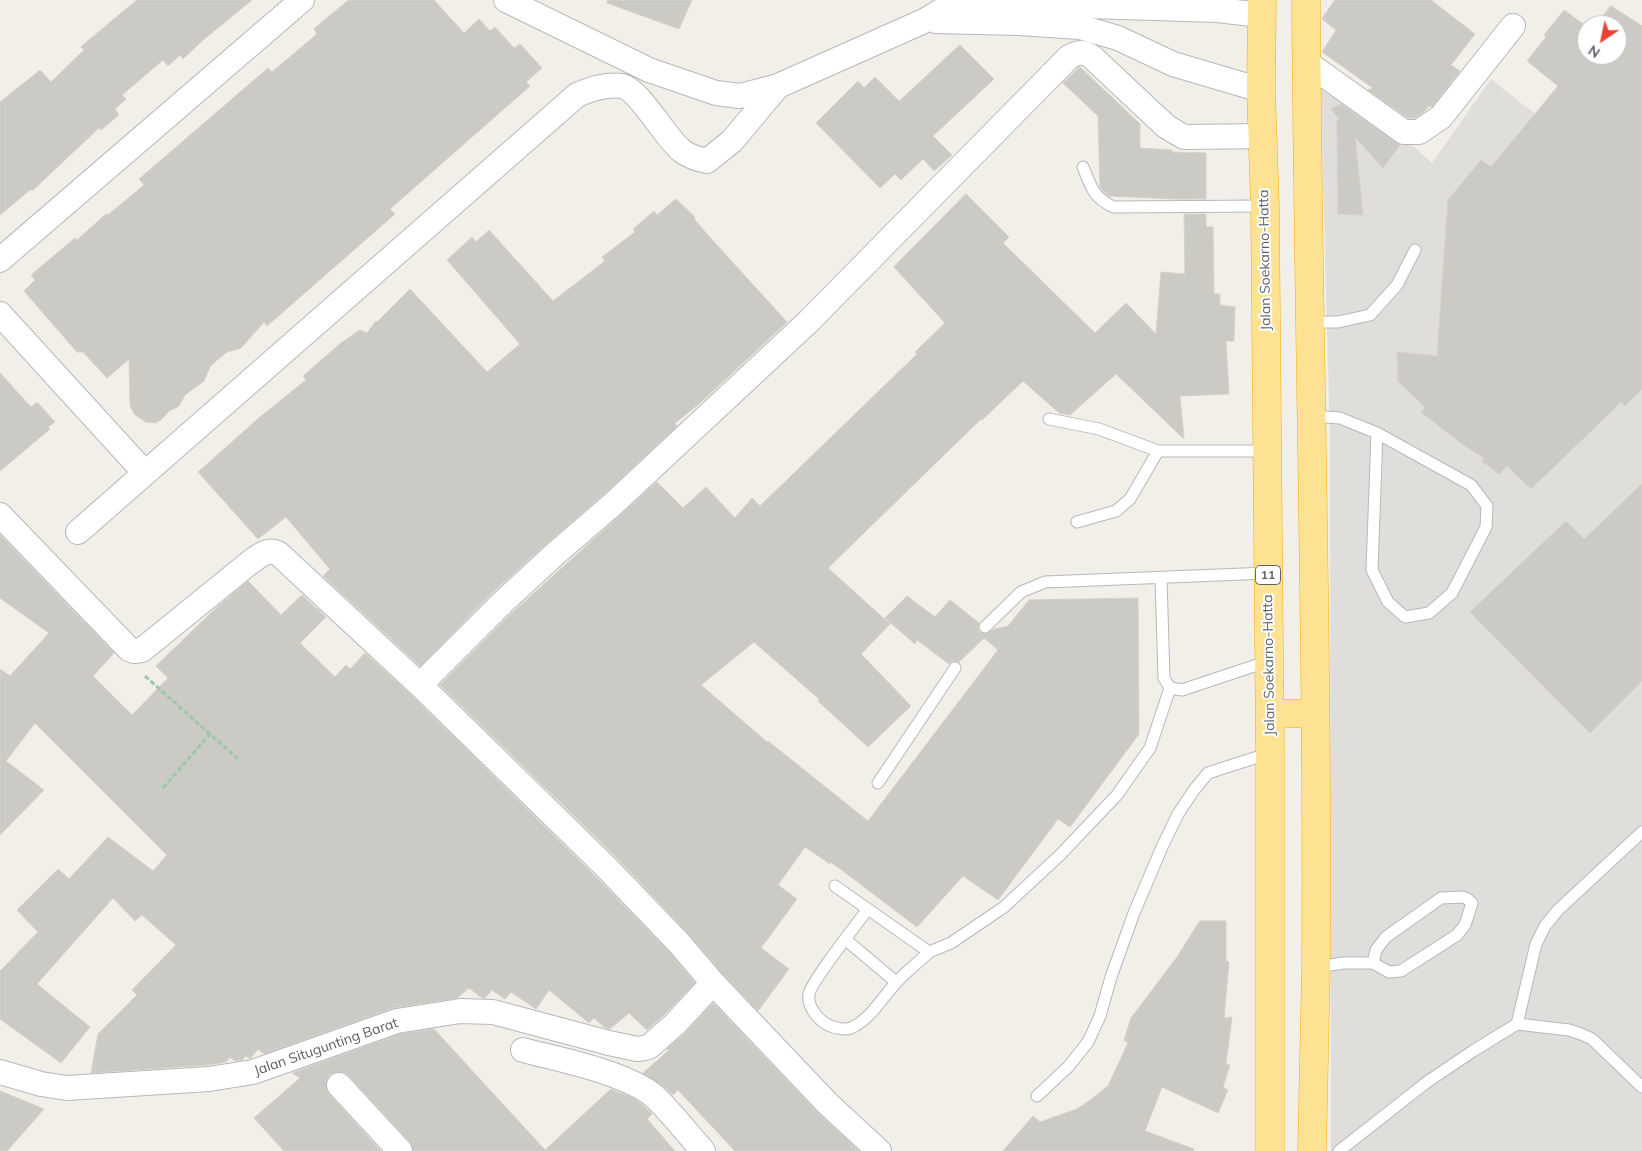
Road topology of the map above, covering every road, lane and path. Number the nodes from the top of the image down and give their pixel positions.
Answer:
1 (302, 0) edge
2 (506, 0) edge
3 (1306, 0) edge
4 (1261, 7) edge
5 (924, 21) junction
6 (1513, 26) dead end
7 (1306, 62) junction
8 (778, 86) junction
9 (1261, 90) junction
10 (1263, 136) junction
11 (1083, 167) dead end
12 (1265, 206) junction
13 (1415, 250) dead end
14 (0, 260) edge
15 (0, 314) edge
16 (1310, 322) junction
17 (1312, 416) junction
18 (1049, 419) dead end
19 (1377, 433) junction
20 (1158, 451) junction
21 (1268, 451) junction
22 (145, 474) junction
23 (0, 515) edge
24 (1077, 522) dead end
25 (78, 532) dead end
26 (1268, 573) junction
27 (1161, 578) junction
28 (985, 627) dead end
29 (134, 651) junction
30 (1269, 661) junction
31 (955, 668) dead end
32 (420, 685) junction
33 (1170, 688) junction
34 (1315, 713) junction
35 (1270, 714) junction
36 (210, 734) junction
37 (1270, 753) junction
38 (238, 759) dead end
39 (878, 783) dead end
40 (163, 788) dead end
41 (1642, 832) edge
42 (835, 886) dead end
43 (867, 910) junction
44 (846, 940) junction
45 (929, 952) junction
46 (1373, 963) junction
47 (1316, 967) junction
48 (896, 982) junction
49 (713, 983) junction
50 (1517, 1024) junction
51 (523, 1050) dead end
52 (0, 1072) edge
53 (339, 1085) dead end
54 (1642, 1087) edge
55 (1037, 1096) dead end
56 (400, 1151) edge
57 (703, 1151) edge
58 (879, 1151) edge
59 (1270, 1151) edge
60 (1312, 1151) edge
61 (1339, 1151) edge

1 - 14 street
2 - 8 street
3 - 7 highway
4 - 5 street
4 - 9 highway, Jalan Soekarno-Hatta / 11
5 - 8 street
5 - 9 street
6 - 7 street
7 - 16 highway
8 - 22 street
9 - 10 highway, Jalan Soekarno-Hatta / 11
10 - 12 highway, Jalan Soekarno-Hatta / 11
10 - 32 street
11 - 12 lane
12 - 21 highway, Jalan Soekarno-Hatta / 11
13 - 16 lane
15 - 22 street
16 - 17 highway
17 - 19 lane
17 - 34 highway
18 - 20 lane
19 - 19 lane
20 - 21 lane
20 - 24 lane
21 - 26 highway, Jalan Soekarno-Hatta / 11
22 - 25 street
23 - 29 street
26 - 27 lane
26 - 30 highway, Jalan Soekarno-Hatta / 11
27 - 28 lane
27 - 33 lane
29 - 32 street
29 - 36 path
30 - 33 lane
30 - 35 highway, Jalan Soekarno-Hatta / 11
31 - 39 lane
32 - 49 street
33 - 45 lane
34 - 35 highway
34 - 47 highway
35 - 37 highway, Jalan Soekarno-Hatta / 11
36 - 38 path
36 - 40 path
37 - 55 lane
37 - 59 highway, Jalan Soekarno-Hatta / 11
41 - 50 lane
42 - 43 lane
43 - 44 lane
43 - 45 lane
44 - 48 lane
44 - 48 lane
45 - 48 lane
46 - 46 lane
46 - 47 lane
47 - 60 highway
49 - 52 street, Jalan Situgunting Barat
49 - 58 street
50 - 54 lane
50 - 61 lane
51 - 57 street
53 - 56 street

